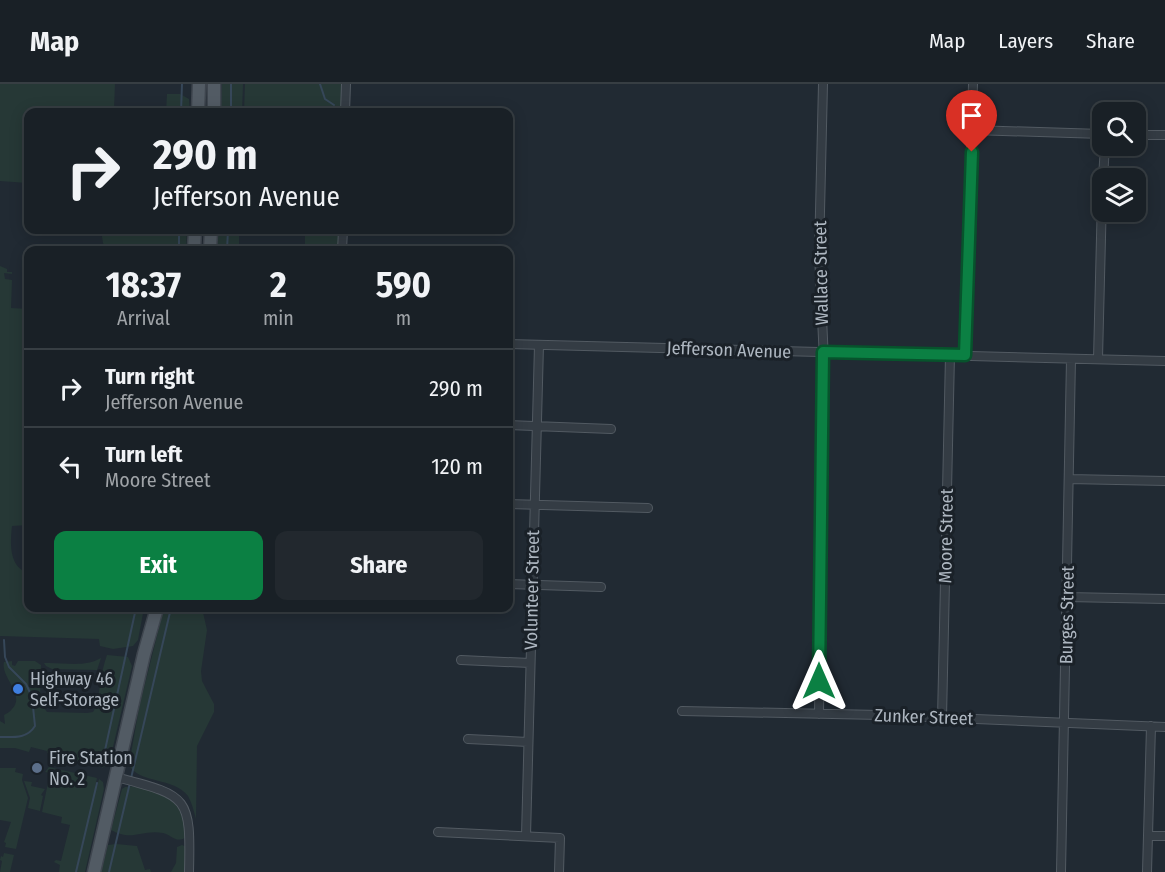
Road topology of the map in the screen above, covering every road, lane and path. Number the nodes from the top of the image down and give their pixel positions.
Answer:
1 (199, 84) edge
2 (214, 84) edge
3 (346, 84) edge
4 (823, 84) edge
5 (973, 84) edge
6 (198, 108) edge
7 (214, 108) edge
8 (345, 108) edge
9 (972, 130) junction
10 (1092, 134) edge
11 (1146, 135) edge
12 (1165, 135) edge
13 (1101, 222) edge
14 (513, 344) edge
15 (538, 345) junction
16 (823, 352) junction
17 (950, 355) junction
18 (965, 355) junction
19 (1071, 359) junction
20 (1098, 359) junction
21 (1165, 361) edge
22 (513, 425) edge
23 (536, 426) junction
24 (611, 429) dead end
25 (1069, 479) junction
26 (1165, 481) edge
27 (513, 504) edge
28 (534, 505) junction
29 (648, 508) dead end
30 (513, 584) edge
31 (532, 585) junction
32 (601, 587) dead end
33 (1067, 597) junction
34 (1165, 599) edge
35 (151, 612) edge
36 (157, 612) edge
37 (146, 645) junction
38 (461, 660) dead end
39 (530, 663) junction
40 (682, 711) dead end
41 (819, 714) junction
42 (942, 718) junction
43 (1065, 722) junction
44 (1151, 726) junction
45 (1165, 726) edge
46 (468, 739) dead end
47 (528, 741) junction
48 (116, 777) junction
49 (438, 832) dead end
50 (526, 836) junction
51 (1148, 836) junction
52 (1165, 836) edge
53 (93, 872) edge
54 (189, 872) edge
55 (559, 872) edge
56 (1061, 872) edge
57 (1147, 872) edge

1 - 6 main road
2 - 7 main road
3 - 8 street
4 - 16 street, Wallace Street
5 - 9 street
9 - 10 street
9 - 18 street
11 - 12 street
13 - 20 street
14 - 15 street, Jefferson Avenue
15 - 16 street, Jefferson Avenue
15 - 23 street, Volunteer Street
16 - 17 street, Jefferson Avenue
16 - 41 street, Wallace Street
17 - 18 street, Jefferson Avenue
17 - 42 street, Moore Street
18 - 19 street, Jefferson Avenue
19 - 20 street, Jefferson Avenue
19 - 25 street, Burges Street
20 - 21 street, Jefferson Avenue
22 - 23 street
23 - 24 street
23 - 28 street, Volunteer Street
25 - 26 street
25 - 33 street, Burges Street
27 - 28 street
28 - 29 street
28 - 31 street, Volunteer Street
30 - 31 street
31 - 32 street
31 - 39 street, Volunteer Street
33 - 34 street
33 - 43 street, Burges Street
35 - 37 main road
36 - 37 main road
37 - 48 main road
38 - 39 street
39 - 47 street, Volunteer Street
40 - 41 street, Zunker Street
41 - 42 street, Zunker Street
42 - 43 street, Zunker Street
43 - 44 street, Zunker Street
43 - 56 street, Burges Street
44 - 45 street, Zunker Street
44 - 51 street
46 - 47 street
47 - 50 street, Volunteer Street
48 - 53 main road
48 - 54 street
49 - 50 street
50 - 55 street
51 - 52 street
51 - 57 street

